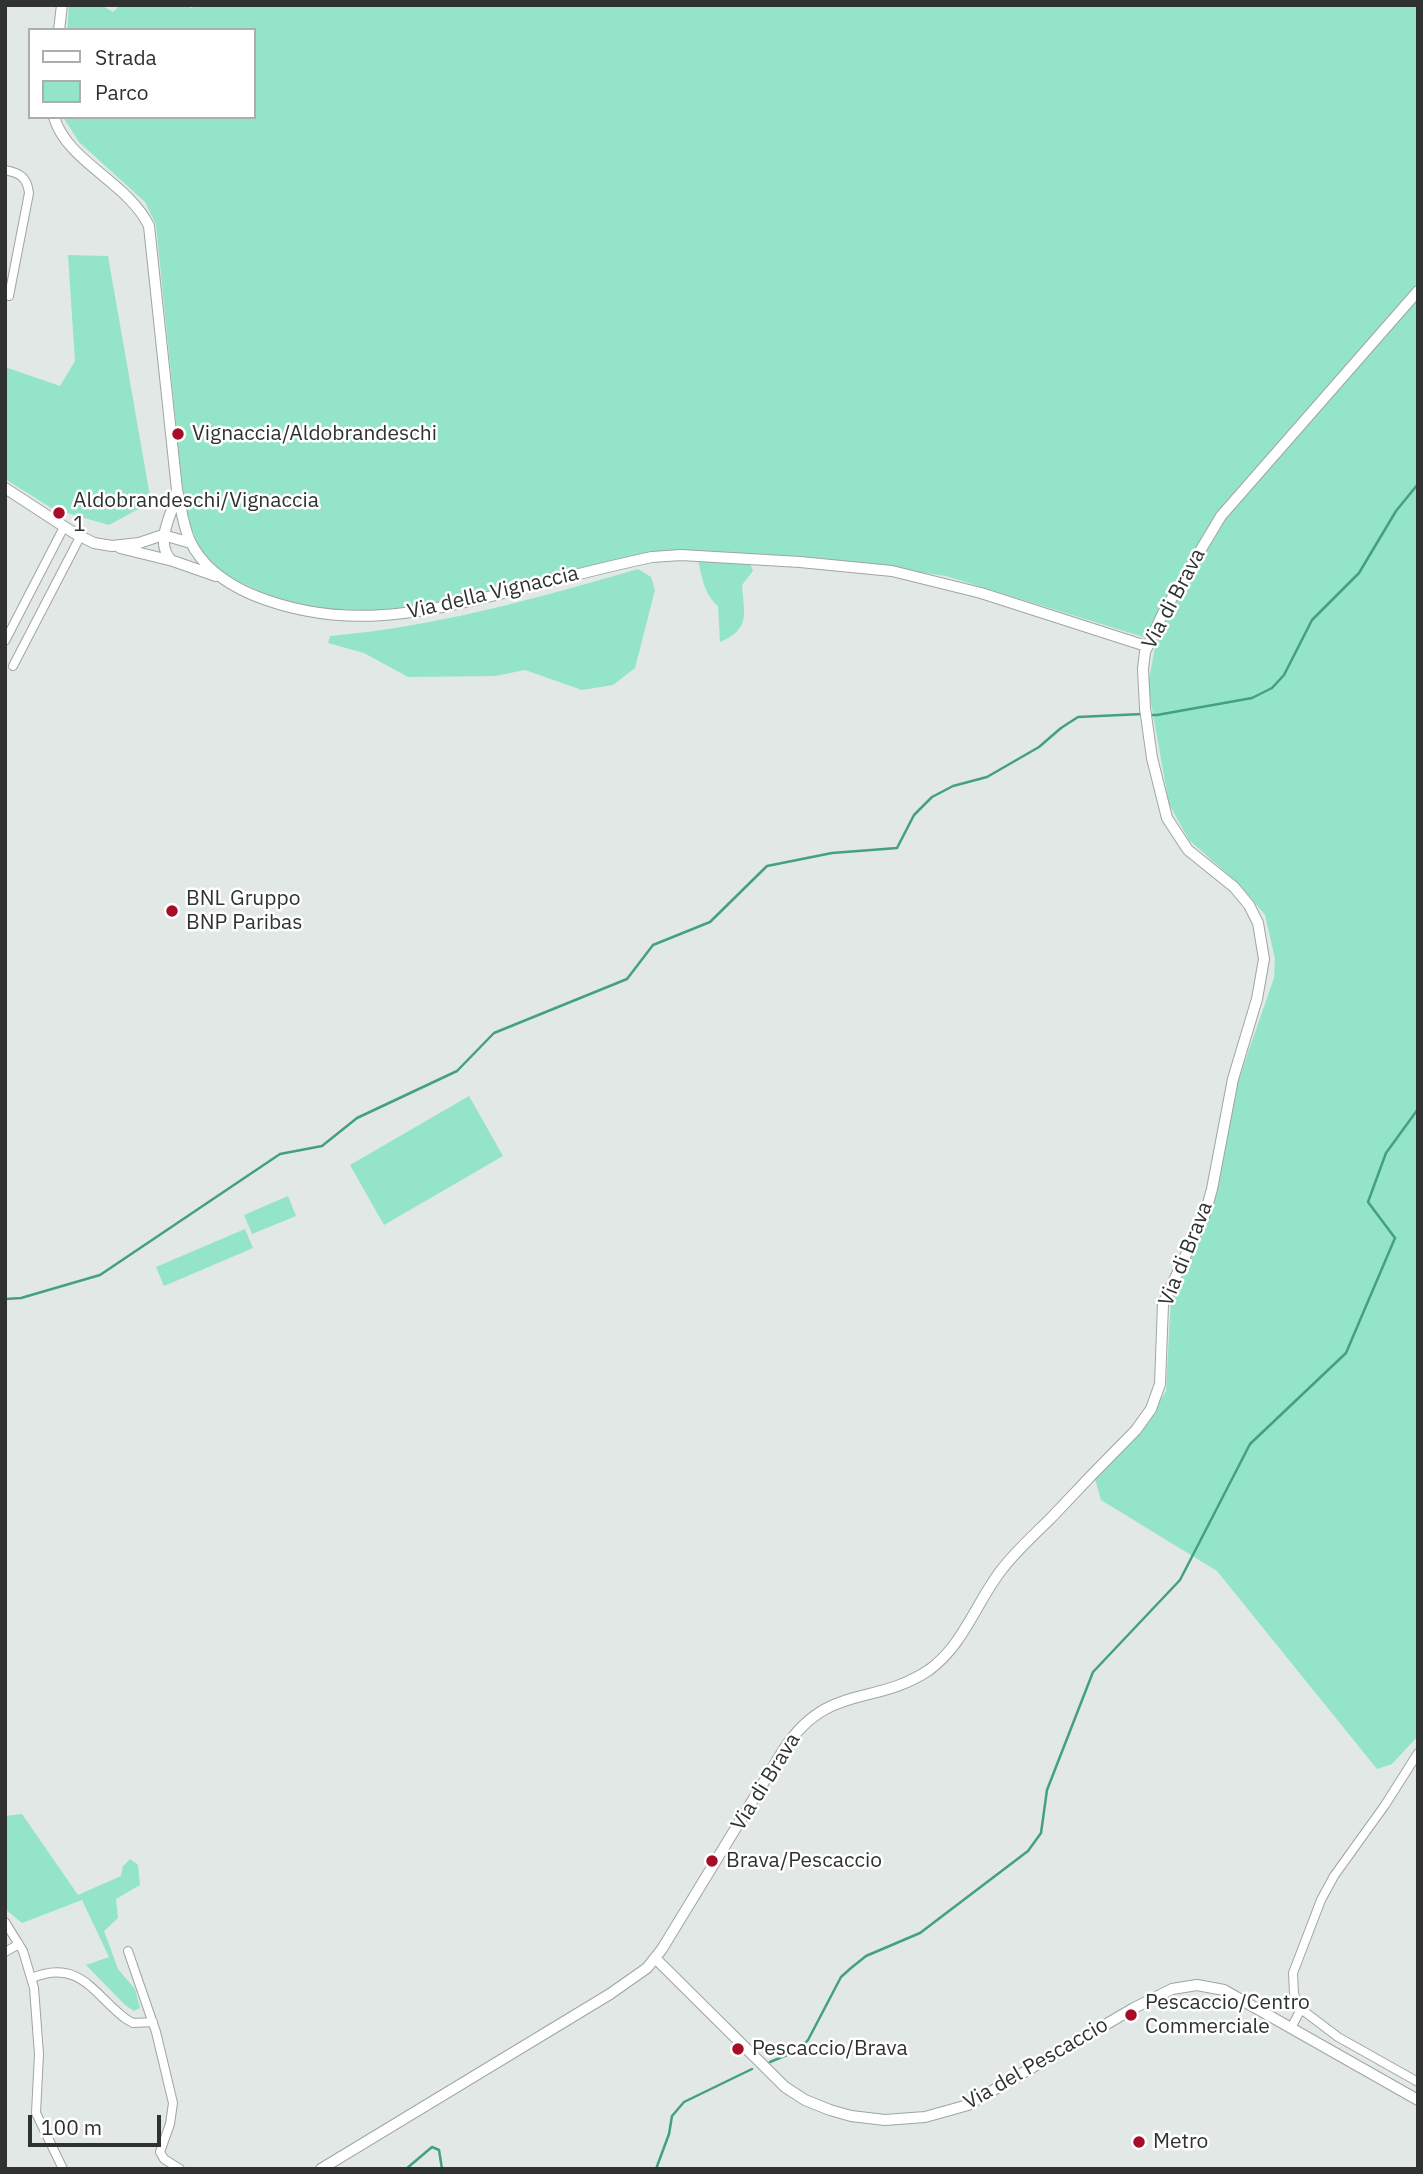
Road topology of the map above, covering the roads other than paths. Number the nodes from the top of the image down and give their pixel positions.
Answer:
1 (62, 5) edge
2 (59, 28) edge
3 (55, 119) edge
4 (5, 170) edge
5 (1418, 291) edge
6 (9, 296) dead end
7 (5, 488) edge
8 (177, 490) junction
9 (64, 527) junction
10 (163, 535) junction
11 (80, 537) junction
12 (191, 543) junction
13 (112, 546) junction
14 (173, 561) junction
15 (217, 576) junction
16 (5, 641) edge
17 (1146, 646) junction
18 (13, 666) dead end
19 (1418, 1753) edge
20 (5, 1922) edge
21 (19, 1944) junction
22 (128, 1951) dead end
23 (5, 1952) edge
24 (656, 1959) junction
25 (32, 1978) junction
26 (1301, 2009) junction
27 (153, 2022) junction
28 (1291, 2028) junction
29 (1418, 2082) edge
30 (1418, 2100) edge
31 (63, 2169) edge
32 (180, 2169) edge
33 (321, 2169) edge

1 - 2 street
3 - 8 street, Via della Vignaccia
4 - 6 street
5 - 17 street, Via di Brava
7 - 9 street
8 - 10 street
8 - 12 street, Via della Vignaccia
9 - 11 street
9 - 16 street
10 - 12 street
10 - 13 street
10 - 14 street
11 - 13 street
11 - 18 street
12 - 14 street
12 - 15 street, Via della Vignaccia
13 - 14 street
14 - 15 street
15 - 17 street, Via della Vignaccia
17 - 24 street, Via di Brava
19 - 26 street
20 - 21 street
21 - 23 street
21 - 25 street
22 - 27 street
24 - 28 street, Via del Pescaccio
24 - 33 street, Via di Brava
25 - 27 street
25 - 31 street
26 - 28 street
26 - 29 street
27 - 32 street
28 - 30 street, Via del Pescaccio

